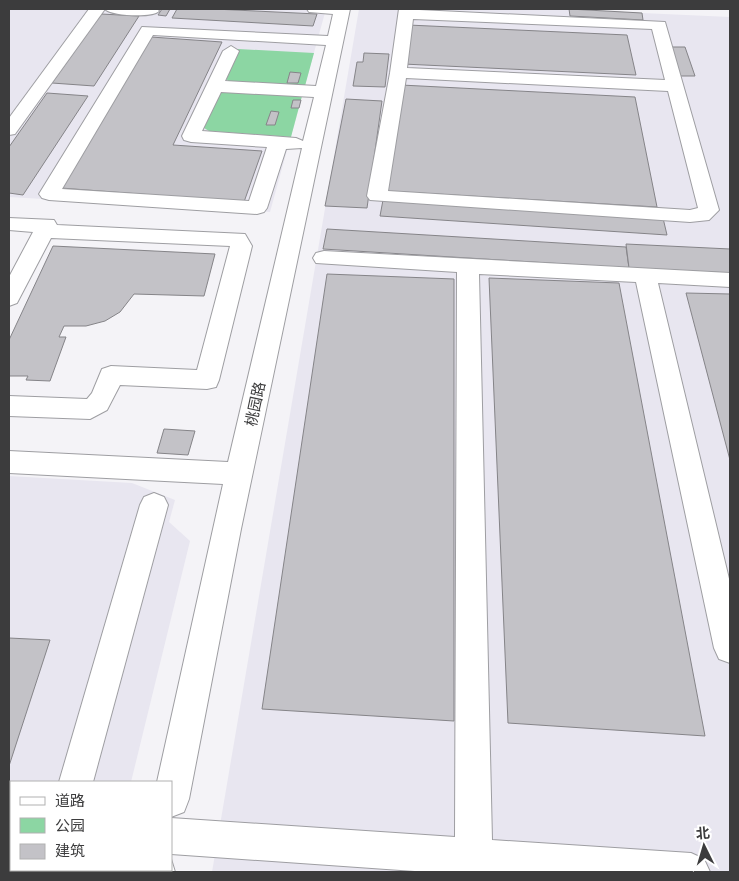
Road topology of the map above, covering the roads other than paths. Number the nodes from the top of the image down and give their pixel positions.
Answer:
1 (97, 9) edge
2 (113, 9) edge
3 (314, 9) edge
4 (341, 9) edge
5 (151, 11) dead end
6 (406, 11) edge
7 (334, 41) junction
8 (231, 51) dead end
9 (398, 73) junction
10 (214, 86) junction
11 (676, 86) junction
12 (323, 92) junction
13 (9, 130) edge
14 (278, 142) junction
15 (312, 145) junction
16 (257, 208) junction
17 (297, 210) junction
18 (9, 224) edge
19 (43, 232) junction
20 (324, 258) dead end
21 (468, 266) junction
22 (646, 275) junction
23 (730, 280) edge
24 (9, 298) edge
25 (9, 406) edge
26 (9, 462) edge
27 (239, 474) junction
28 (154, 504) dead end
29 (730, 648) edge
30 (76, 781) edge
31 (172, 794) edge
32 (172, 836) edge
33 (474, 865) edge
34 (691, 872) edge

1 - 13 street
2 - 5 street
3 - 4 street
4 - 7 street, 桃园路
6 - 9 street
6 - 11 street
7 - 12 street, 桃园路
7 - 16 street
8 - 10 street
9 - 11 street
9 - 11 street
10 - 12 street
10 - 14 street
12 - 15 street, 桃园路
14 - 15 street
14 - 16 street
15 - 17 street, 桃园路
16 - 17 street
17 - 27 street, 桃园路
18 - 19 street
19 - 24 street
19 - 25 street
20 - 21 street
21 - 22 street
21 - 33 street
22 - 23 street
22 - 29 street
26 - 27 street
27 - 31 street, 桃园路
28 - 30 street
32 - 33 street
33 - 34 street

